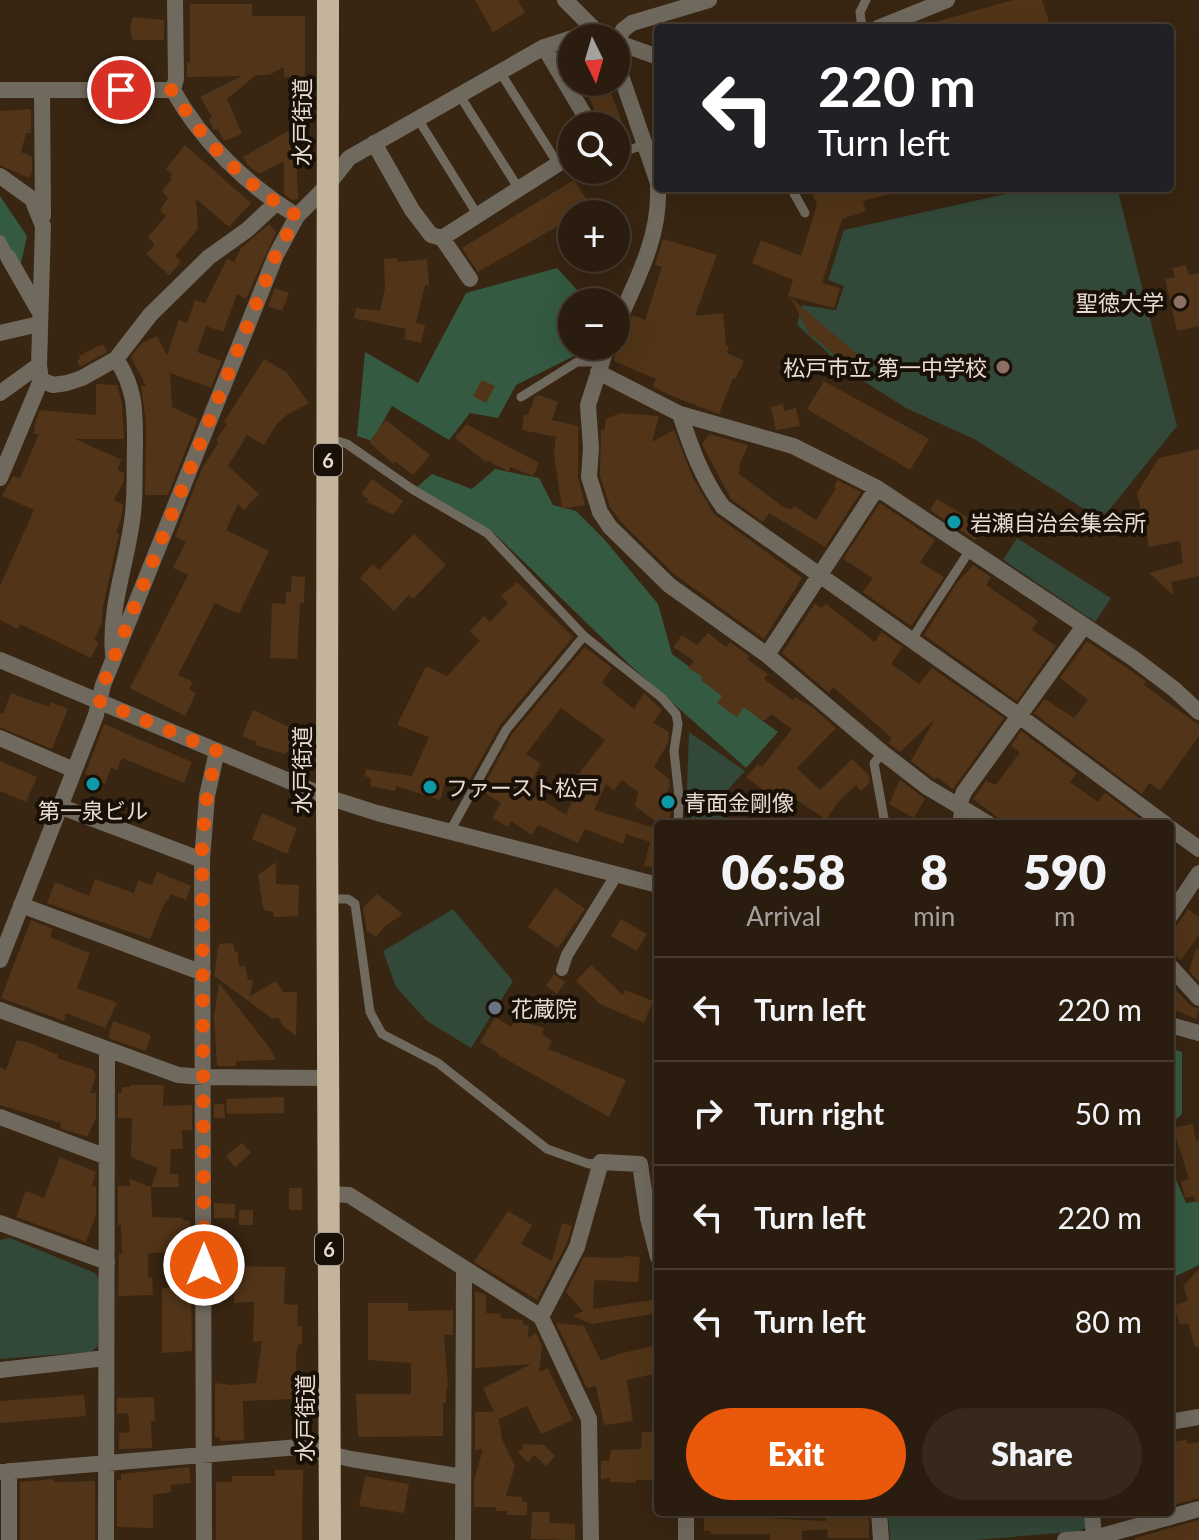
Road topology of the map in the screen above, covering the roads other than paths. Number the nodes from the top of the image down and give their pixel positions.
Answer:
1 (175, 0) edge
2 (328, 0) edge
3 (565, 0) edge
4 (708, 0) edge
5 (866, 0) edge
6 (947, 0) edge
7 (593, 24) edge
8 (862, 24) edge
9 (901, 24) edge
10 (630, 25) edge
11 (558, 43) edge
12 (630, 46) edge
13 (544, 47) junction
14 (654, 55) edge
15 (500, 72) junction
16 (0, 90) edge
17 (42, 90) junction
18 (173, 90) junction
19 (460, 96) junction
20 (628, 96) edge
21 (583, 112) edge
22 (418, 119) junction
23 (374, 143) junction
24 (644, 145) junction
25 (630, 150) edge
26 (558, 151) edge
27 (558, 164) edge
28 (654, 174) edge
29 (0, 176) edge
30 (327, 186) junction
31 (519, 189) junction
32 (658, 192) edge
33 (793, 192) edge
34 (276, 203) junction
35 (805, 213) dead end
36 (477, 214) junction
37 (297, 216) junction
38 (43, 226) junction
39 (442, 238) junction
40 (0, 241) edge
41 (8, 257) joint
42 (470, 279) dead end
43 (630, 293) edge
44 (39, 318) junction
45 (0, 333) edge
46 (116, 359) junction
47 (602, 360) edge
48 (599, 367) junction
49 (40, 372) junction
50 (0, 393) edge
51 (521, 397) dead end
52 (680, 414) junction
53 (328, 438) junction
54 (0, 478) edge
55 (877, 488) junction
56 (970, 550) junction
57 (821, 575) junction
58 (1084, 626) junction
59 (584, 636) junction
60 (912, 639) junction
61 (767, 655) junction
62 (113, 659) junction
63 (0, 660) edge
64 (99, 701) junction
65 (1199, 712) edge
66 (1018, 715) junction
67 (0, 738) edge
68 (217, 751) junction
69 (883, 753) junction
70 (74, 770) junction
71 (327, 797) junction
72 (959, 805) junction
73 (59, 806) junction
74 (678, 820) edge
75 (884, 820) edge
76 (957, 820) edge
77 (983, 820) edge
78 (1160, 820) edge
79 (450, 831) junction
80 (1174, 831) edge
81 (1199, 849) edge
82 (202, 860) junction
83 (1199, 873) edge
84 (617, 874) junction
85 (654, 884) edge
86 (327, 899) junction
87 (21, 905) junction
88 (1174, 910) edge
89 (0, 960) edge
90 (562, 970) dead end
91 (1174, 970) edge
92 (203, 973) junction
93 (1199, 998) edge
94 (0, 1010) edge
95 (1174, 1026) edge
96 (1199, 1033) edge
97 (107, 1051) junction
98 (204, 1077) junction
99 (328, 1078) junction
100 (0, 1117) edge
101 (107, 1157) junction
102 (601, 1162) junction
103 (329, 1194) junction
104 (0, 1223) edge
105 (654, 1241) edge
106 (107, 1262) junction
107 (464, 1269) junction
108 (541, 1317) junction
109 (106, 1358) junction
110 (0, 1370) edge
111 (1199, 1417) edge
112 (1174, 1421) edge
113 (203, 1453) junction
114 (330, 1453) junction
115 (106, 1462) junction
116 (4, 1471) edge
117 (463, 1477) junction
118 (1199, 1509) edge
119 (686, 1516) edge
120 (879, 1516) edge
121 (1092, 1516) edge
122 (1094, 1539) edge
123 (9, 1540) edge
124 (106, 1540) edge
125 (204, 1540) edge
126 (330, 1540) edge
127 (463, 1540) edge
128 (591, 1540) edge
129 (686, 1540) edge
130 (881, 1540) edge
131 (1065, 1540) edge

1 - 18 street
2 - 30 highway, 水戸街道 / 6
3 - 7 street
4 - 10 street
5 - 8 lane
6 - 9 street
11 - 13 street
12 - 14 street
13 - 15 street
13 - 21 street
15 - 19 street
15 - 26 lane
16 - 17 street
17 - 18 street
17 - 38 street
18 - 34 street
19 - 22 street
19 - 31 lane
20 - 24 street
22 - 23 street
22 - 36 lane
23 - 30 street
23 - 39 street
24 - 25 lane
24 - 28 street
27 - 31 street
29 - 38 street
30 - 37 street
30 - 53 highway, 水戸街道 / 6
31 - 36 street
32 - 43 street
33 - 35 lane
34 - 37 street
34 - 46 street
36 - 39 street
37 - 62 street
38 - 44 street
39 - 42 street
40 - 41 street
41 - 44 street
44 - 45 street
44 - 49 street
46 - 49 street
46 - 62 street
47 - 48 street
48 - 51 lane
48 - 52 street
48 - 61 street
49 - 50 street
49 - 54 street
52 - 55 street
52 - 57 street
53 - 59 lane
53 - 71 highway, 水戸街道 / 6
55 - 56 street
55 - 57 street
56 - 58 street
56 - 60 lane
57 - 60 street
57 - 61 street
58 - 65 street
58 - 66 street
59 - 74 lane
59 - 79 lane
60 - 66 street
61 - 69 street
62 - 64 street
63 - 64 street
64 - 68 street
64 - 70 street
66 - 72 street
66 - 78 street
67 - 70 street
68 - 71 street
68 - 82 street
69 - 72 street
69 - 75 lane
70 - 73 street
71 - 79 street
71 - 86 highway, 水戸街道 / 6
72 - 76 lane
72 - 77 street
73 - 82 street
73 - 87 street
79 - 84 street
80 - 81 street
82 - 92 street
83 - 88 street
84 - 85 street
84 - 90 street
86 - 99 highway, 水戸街道 / 6
86 - 102 lane
87 - 89 street
87 - 92 street
91 - 93 street
92 - 98 street
94 - 97 street
95 - 96 street
97 - 98 street
97 - 101 street
98 - 99 street
98 - 113 street
99 - 103 highway, 水戸街道 / 6
100 - 101 street
101 - 106 street
102 - 105 street
102 - 108 street
103 - 107 street
103 - 114 highway, 水戸街道 / 6
104 - 106 street
106 - 109 street
107 - 108 street
107 - 117 street
108 - 128 street
109 - 110 street
109 - 115 street
111 - 112 street
113 - 114 street
113 - 115 street
113 - 125 street
114 - 117 street
114 - 126 highway, 水戸街道 / 6
115 - 116 street
115 - 124 street
116 - 123 street
117 - 127 street
118 - 122 street
119 - 129 street
120 - 130 street
121 - 122 street
122 - 131 street

